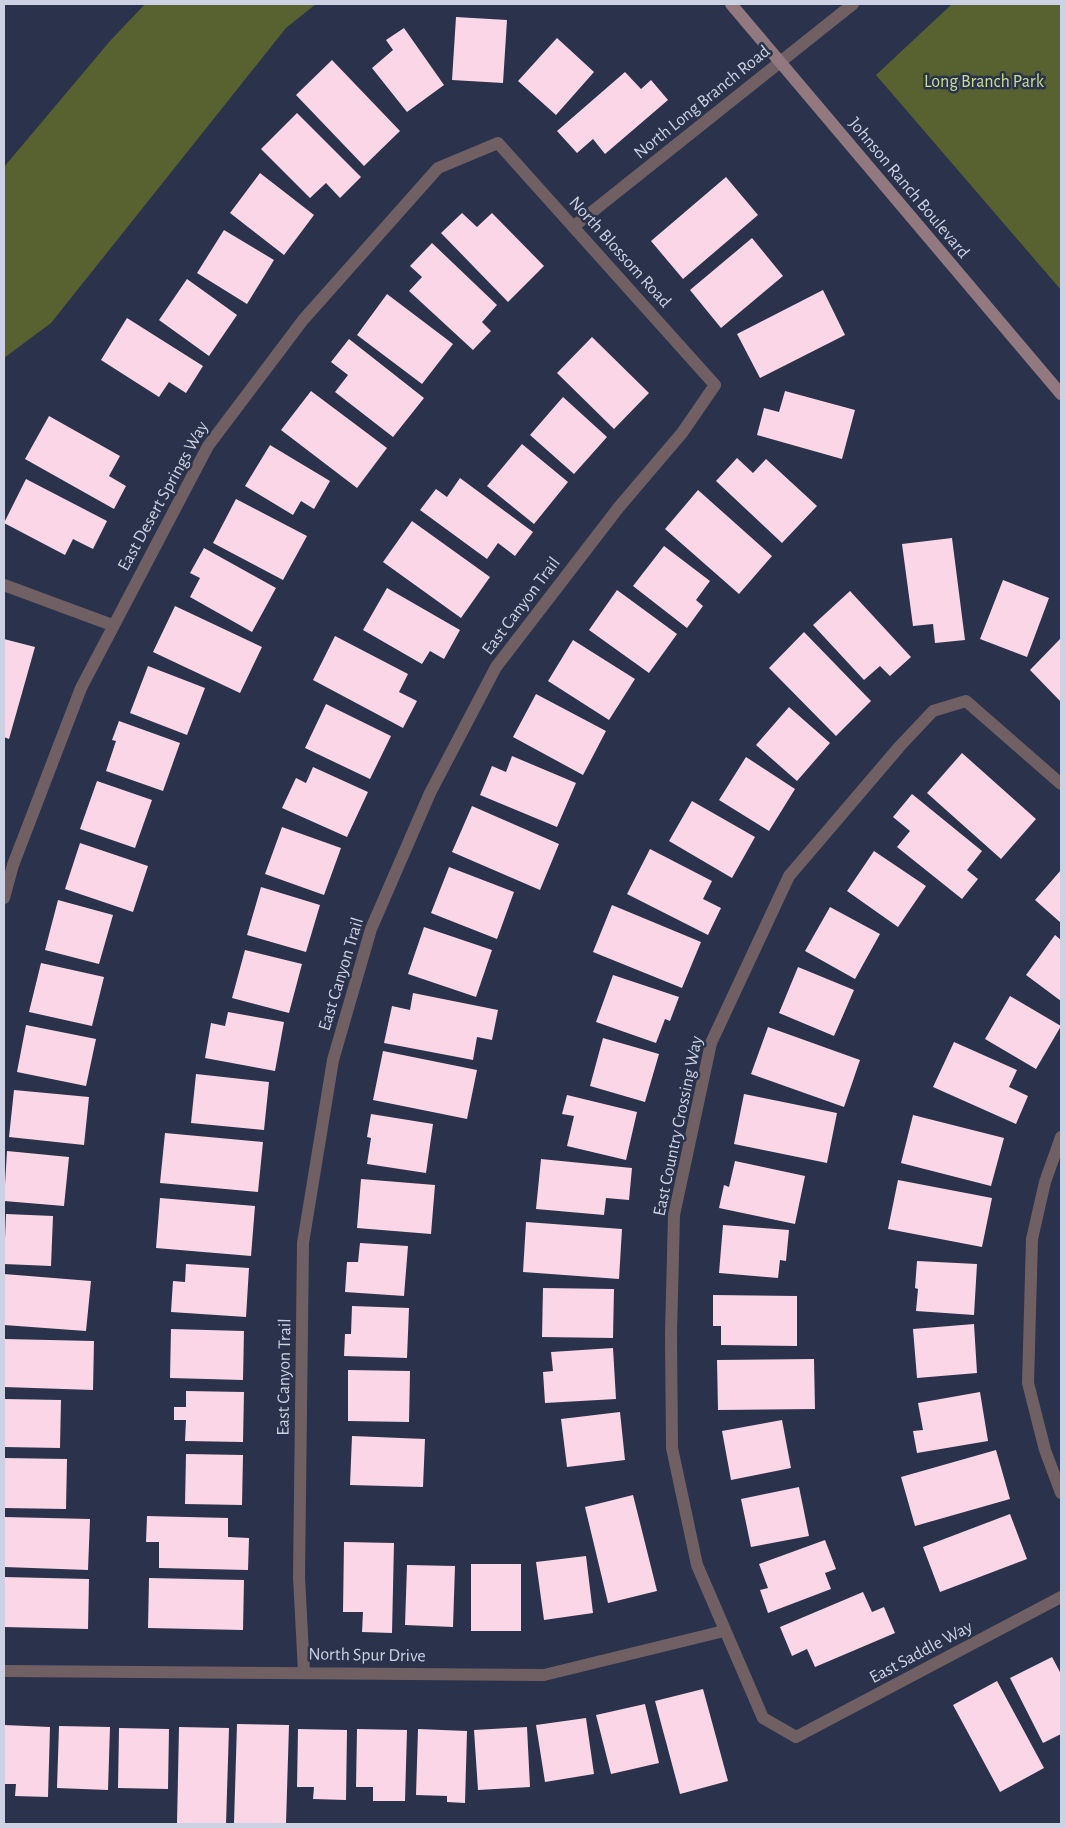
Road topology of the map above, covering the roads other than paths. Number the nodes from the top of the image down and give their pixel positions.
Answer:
1 (731, 4) edge
2 (853, 4) edge
3 (780, 62) junction
4 (498, 143) joint
5 (574, 227) junction
6 (715, 385) joint
7 (1061, 394) edge
8 (4, 585) edge
9 (112, 625) junction
10 (1061, 784) edge
11 (4, 898) edge
12 (1061, 1137) edge
13 (1061, 1493) edge
14 (1061, 1597) edge
15 (724, 1631) junction
16 (4, 1671) edge
17 (304, 1672) junction
18 (796, 1738) joint

1 - 3 street, Johnson Ranch Boulevard
2 - 3 street, North Long Branch Road
3 - 5 street, North Long Branch Road
3 - 7 street, Johnson Ranch Boulevard
4 - 5 street, North Blossom Road
4 - 9 street, East Desert Springs Way
5 - 6 street, North Blossom Road
6 - 17 street, East Canyon Trail
8 - 9 street
9 - 11 street, East Desert Springs Way
10 - 15 street, East Country Crossing Way
12 - 13 street
14 - 18 street, East Saddle Way
15 - 17 street, North Spur Drive
15 - 18 street, East Country Crossing Way
16 - 17 street, North Spur Drive

